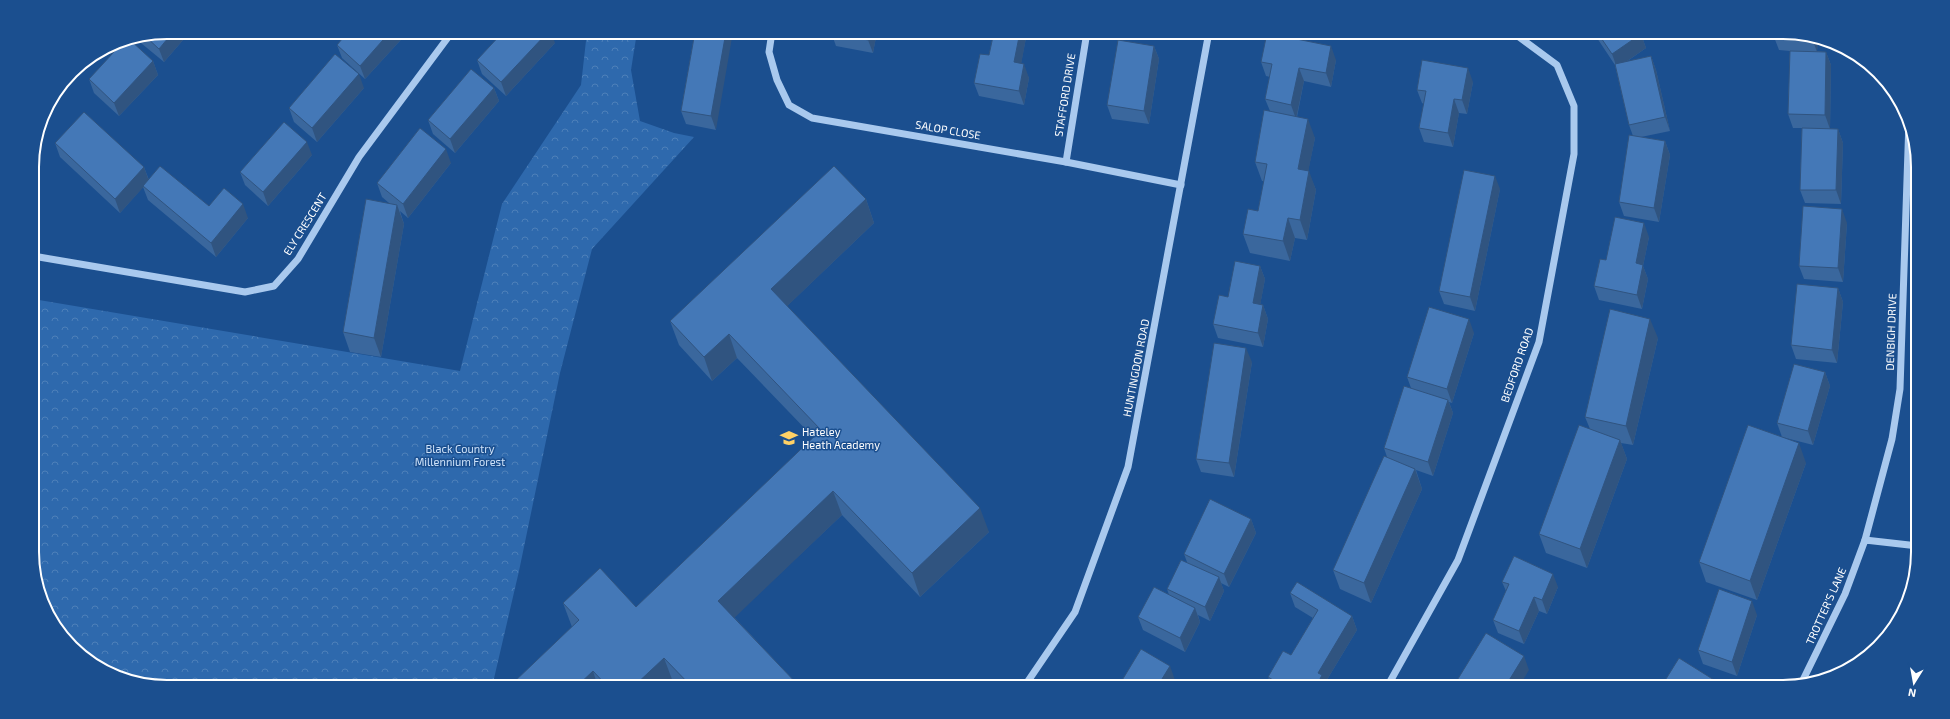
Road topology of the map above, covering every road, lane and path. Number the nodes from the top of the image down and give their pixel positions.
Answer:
1 (447, 39) edge
2 (771, 39) edge
3 (1086, 39) edge
4 (1208, 39) edge
5 (1522, 39) edge
6 (1908, 141) edge
7 (1066, 162) junction
8 (1181, 185) junction
9 (39, 257) edge
10 (1865, 540) junction
11 (1911, 545) edge
12 (1804, 679) edge
13 (1029, 680) edge
14 (1391, 680) edge

1 - 9 street, ELY CRESCENT
2 - 7 street, SALOP CLOSE
3 - 7 street, STAFFORD DRIVE
4 - 8 street, HUNTINGDON ROAD
5 - 14 street, BEDFORD ROAD
6 - 10 street, DENBIGH DRIVE
7 - 8 street, SALOP CLOSE
8 - 13 street, HUNTINGDON ROAD
10 - 11 street
10 - 12 street, TROTTER'S LANE

